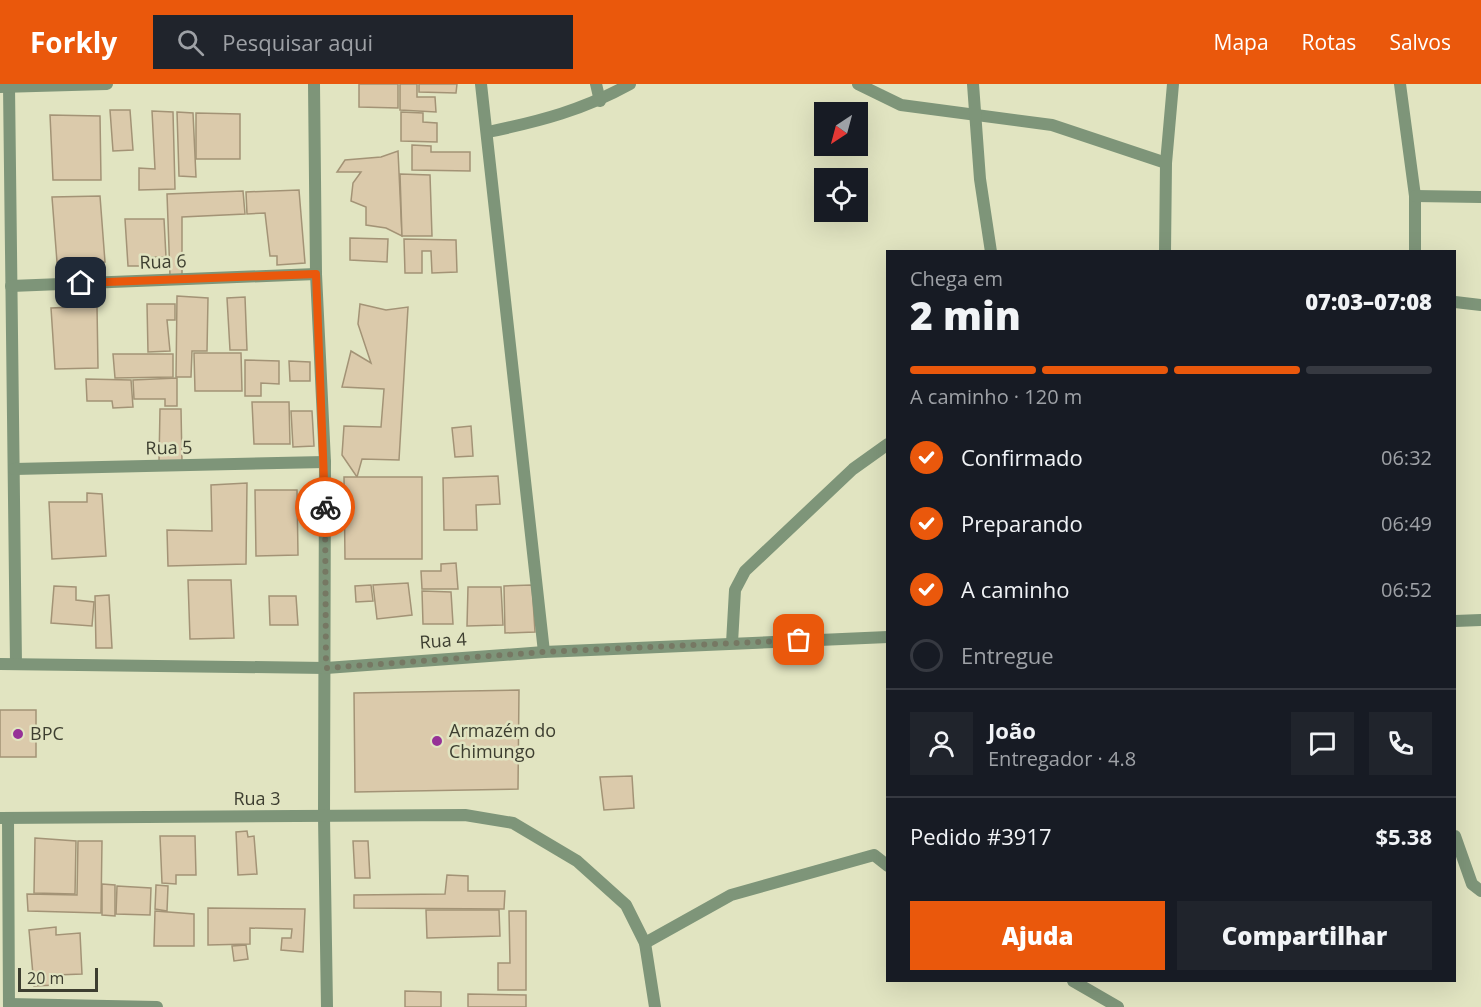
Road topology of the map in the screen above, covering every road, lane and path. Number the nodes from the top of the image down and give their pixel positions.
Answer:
1 (107, 84) edge
2 (314, 84) edge
3 (481, 84) edge
4 (596, 84) edge
5 (630, 84) edge
6 (858, 84) edge
7 (973, 84) edge
8 (1173, 84) edge
9 (1400, 84) edge
10 (4, 86) edge
11 (600, 101) junction
12 (974, 115) junction
13 (488, 132) junction
14 (1166, 163) junction
15 (1415, 196) junction
16 (1481, 197) edge
17 (991, 250) edge
18 (1165, 250) edge
19 (1415, 250) edge
20 (316, 274) junction
21 (11, 286) junction
22 (1456, 302) edge
23 (1481, 305) edge
24 (886, 445) edge
25 (325, 462) junction
26 (14, 469) junction
27 (1481, 620) edge
28 (1456, 621) edge
29 (886, 637) edge
30 (732, 643) junction
31 (544, 652) junction
32 (0, 664) edge
33 (16, 664) junction
34 (326, 668) junction
35 (324, 817) junction
36 (4, 818) edge
37 (1456, 839) edge
38 (886, 864) edge
39 (1481, 891) edge
40 (645, 943) junction
41 (1075, 982) edge
42 (9, 1006) edge
43 (157, 1007) edge
44 (327, 1007) edge
45 (655, 1007) edge
46 (1118, 1007) edge

1 - 10 street
2 - 20 street
3 - 13 street
4 - 11 street
5 - 11 street
6 - 12 street
7 - 12 street
8 - 14 street
9 - 15 street
10 - 21 street
11 - 13 street
12 - 14 street
12 - 17 street
13 - 31 street
14 - 18 street
15 - 16 street
15 - 19 street
20 - 21 street, Rua 6
20 - 25 street
21 - 26 street
22 - 23 street
24 - 30 street
25 - 26 street, Rua 5
25 - 34 street
26 - 33 street
27 - 28 street
29 - 30 street, Rua 4
30 - 31 street, Rua 4
31 - 34 street, Rua 4
32 - 33 street, Rua 4
33 - 34 street, Rua 4
34 - 35 street
35 - 36 street, Rua 3
35 - 40 street, Rua 3
35 - 44 street
36 - 42 street
37 - 39 street
38 - 40 street
40 - 45 street, Rua 3
41 - 46 street
42 - 43 street

